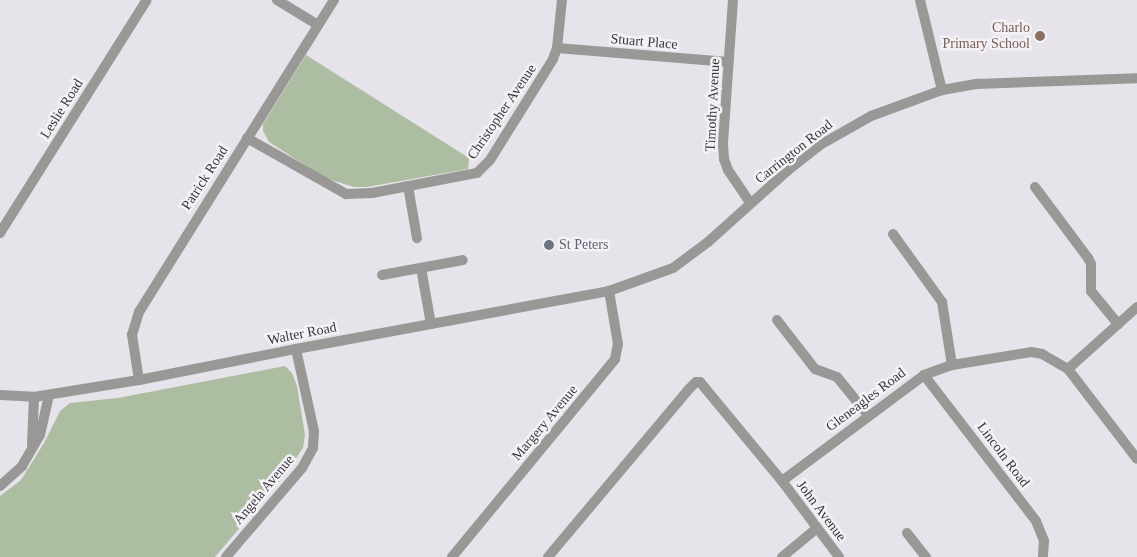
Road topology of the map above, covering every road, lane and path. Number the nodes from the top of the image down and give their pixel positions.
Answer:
1 (147, 0) edge
2 (277, 0) edge
3 (334, 0) edge
4 (562, 0) edge
5 (733, 0) edge
6 (920, 0) edge
7 (318, 25) junction
8 (558, 48) junction
9 (728, 62) junction
10 (1137, 78) edge
11 (942, 90) junction
12 (246, 138) junction
13 (408, 186) junction
14 (1035, 187) dead end
15 (750, 203) junction
16 (4, 220) edge
17 (0, 233) edge
18 (893, 234) dead end
19 (417, 238) dead end
20 (463, 260) dead end
21 (421, 268) junction
22 (382, 275) dead end
23 (609, 291) junction
24 (1137, 307) edge
25 (778, 320) dead end
26 (431, 324) junction
27 (1118, 324) junction
28 (296, 349) junction
29 (952, 365) junction
30 (1068, 368) junction
31 (924, 375) junction
32 (139, 380) junction
33 (0, 395) edge
34 (49, 395) junction
35 (34, 397) junction
36 (868, 415) junction
37 (32, 446) junction
38 (1137, 459) edge
39 (782, 481) junction
40 (0, 486) edge
41 (817, 528) junction
42 (907, 533) dead end
43 (226, 557) edge
44 (452, 557) edge
45 (548, 557) edge
46 (782, 557) edge
47 (839, 557) edge
48 (926, 557) edge
49 (1043, 557) edge

1 - 16 street, Leslie Road
2 - 7 street
3 - 7 street, Patrick Road
4 - 8 street, Christopher Avenue
5 - 9 street, Timothy Avenue
6 - 11 street
7 - 12 street, Patrick Road
8 - 9 street, Stuart Place
8 - 13 street, Christopher Avenue
9 - 15 street, Timothy Avenue
10 - 11 street, Carrington Road
11 - 15 street, Carrington Road
12 - 13 street, Christopher Avenue
12 - 32 street, Patrick Road
13 - 19 street
14 - 27 street
15 - 23 street, Carrington Road
16 - 17 street, Leslie Road
18 - 29 street
20 - 21 street
21 - 22 street
21 - 26 street
23 - 26 street, Walter Road
23 - 44 street, Margery Avenue
24 - 27 street
25 - 36 street
26 - 28 street, Walter Road
27 - 30 street
28 - 32 street, Walter Road
28 - 43 street, Angela Avenue
29 - 30 street, Gleneagles Road
29 - 31 street, Gleneagles Road
30 - 38 street, Gleneagles Road
31 - 36 street, Gleneagles Road
31 - 49 street, Lincoln Road
32 - 34 street, Walter Road
33 - 35 street, Walter Road
34 - 35 street, Walter Road
34 - 37 street
35 - 37 street
36 - 39 street, Gleneagles Road
37 - 40 street
39 - 41 street, John Avenue
39 - 45 street, John Avenue
41 - 46 street
41 - 47 street, John Avenue
42 - 48 street

